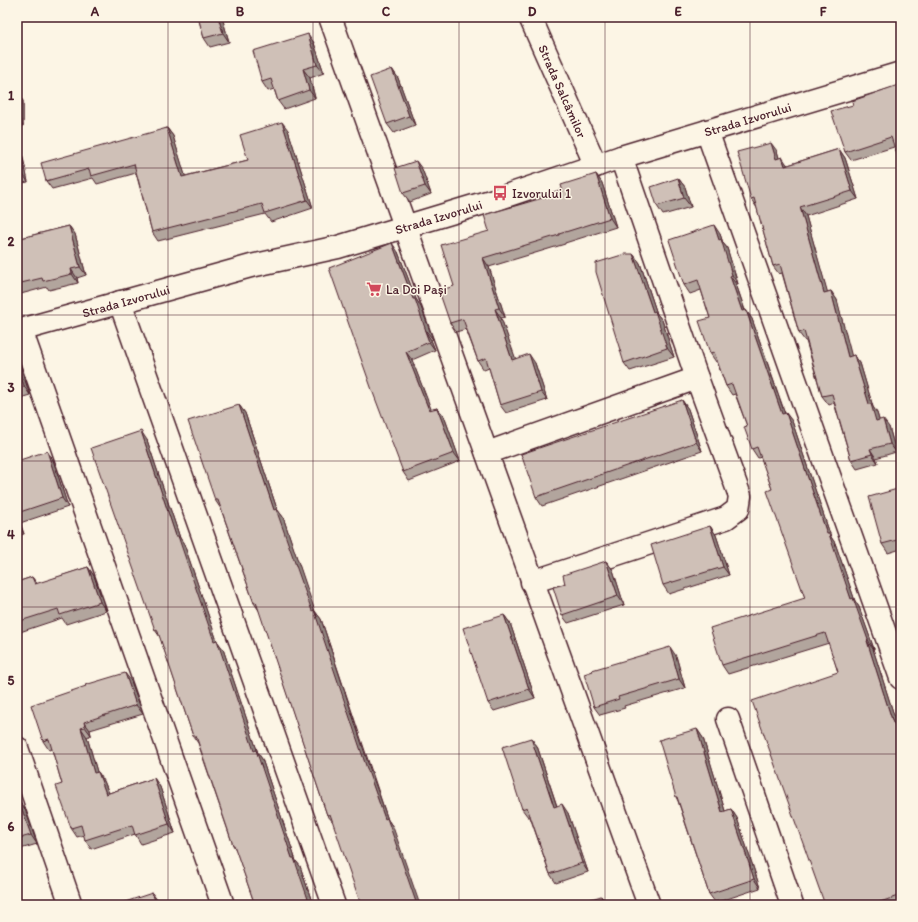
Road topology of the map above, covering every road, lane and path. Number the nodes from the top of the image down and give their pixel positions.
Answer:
1 (330, 17) edge
2 (530, 17) edge
3 (901, 73) edge
4 (707, 131) junction
5 (621, 157) junction
6 (596, 166) junction
7 (406, 227) junction
8 (120, 302) junction
9 (19, 330) edge
10 (697, 378) junction
11 (486, 453) junction
12 (532, 582) junction
13 (901, 678) edge
14 (728, 719) dead end
15 (17, 748) edge
16 (71, 905) edge
17 (224, 905) edge
18 (334, 905) edge
19 (649, 905) edge
20 (792, 905) edge

1 - 7 street
2 - 6 street, Strada Salcâmilor
3 - 4 street, Strada Izvorului
4 - 5 street, Strada Izvorului
4 - 13 street
5 - 6 street, Strada Izvorului
5 - 10 street
6 - 7 street, Strada Izvorului
7 - 8 street, Strada Izvorului
7 - 11 street
8 - 9 street, Strada Izvorului
8 - 18 street
9 - 17 street
10 - 11 street
10 - 12 street
11 - 12 street
12 - 19 street
14 - 20 street
15 - 16 street

